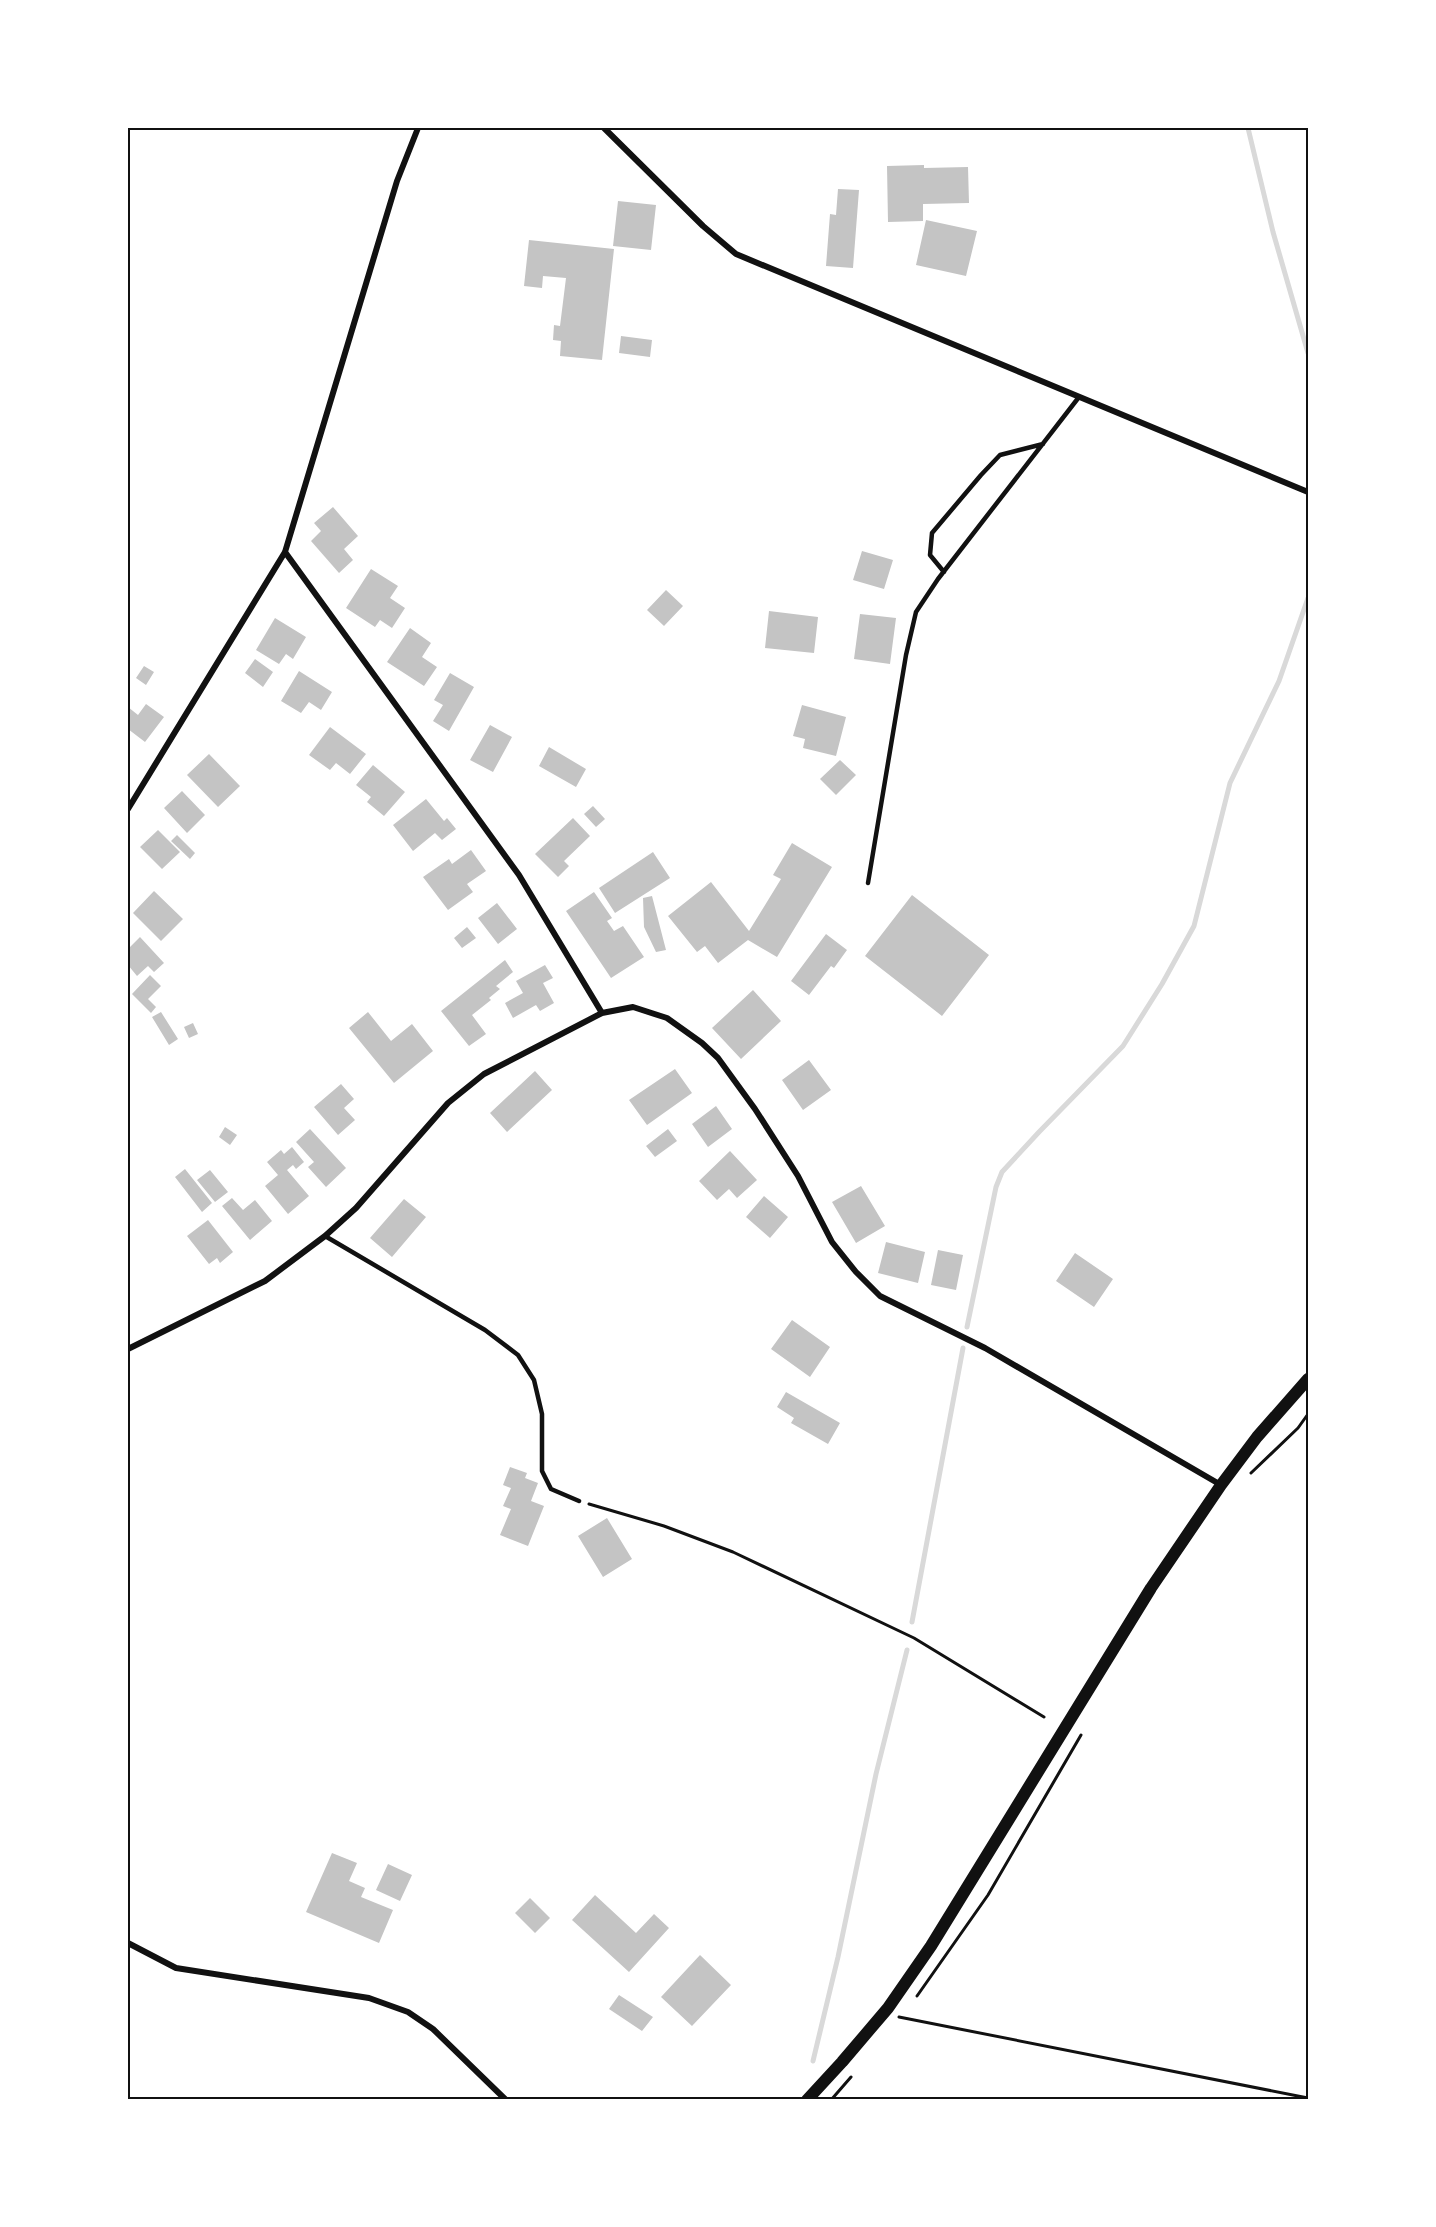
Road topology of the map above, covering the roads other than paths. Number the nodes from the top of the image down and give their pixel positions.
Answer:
1 (418, 128) edge
2 (604, 128) edge
3 (1079, 397) junction
4 (1043, 444) junction
5 (1308, 492) edge
6 (285, 552) junction
7 (944, 572) junction
8 (128, 809) edge
9 (868, 883) dead end
10 (602, 1013) junction
11 (325, 1236) junction
12 (128, 1349) edge
13 (1308, 1379) edge
14 (1221, 1485) junction
15 (579, 1501) road end
16 (128, 1943) edge
17 (506, 2100) edge
18 (807, 2100) edge

1 - 6 street
2 - 3 street
3 - 4 lane
3 - 5 street
4 - 7 lane
4 - 7 lane
6 - 8 street
6 - 10 street
7 - 9 lane
10 - 11 street
10 - 14 street
11 - 12 street
11 - 15 lane
13 - 14 main road
14 - 18 main road
16 - 17 street

